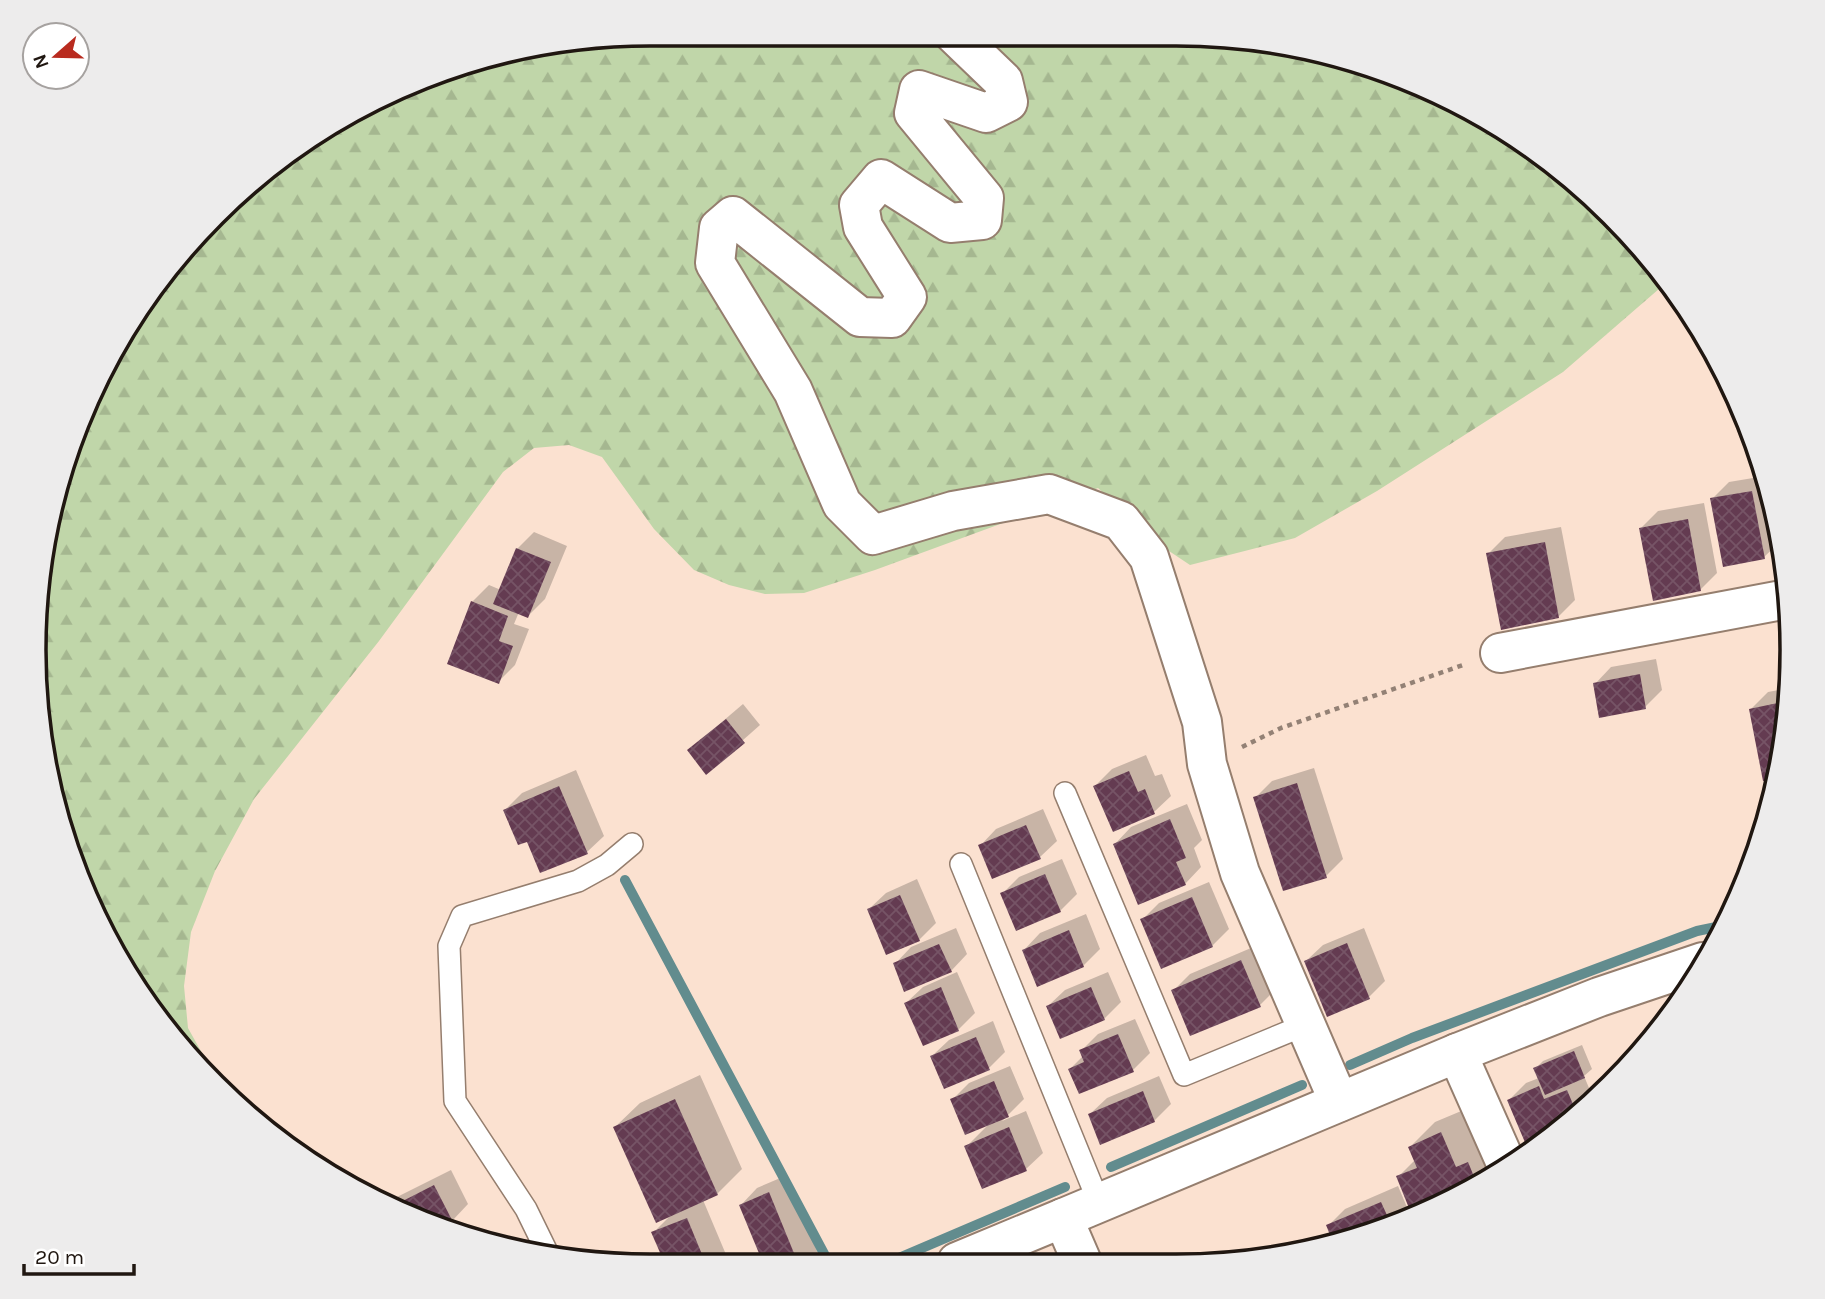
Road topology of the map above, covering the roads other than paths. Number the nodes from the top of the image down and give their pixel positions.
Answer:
1 (967, 46) edge
2 (1777, 600) edge
3 (1500, 653) road end
4 (1065, 793) dead end
5 (632, 844) dead end
6 (961, 864) dead end
7 (1690, 966) edge
8 (1305, 1025) junction
9 (1457, 1053) junction
10 (1339, 1102) junction
11 (1502, 1157) edge
12 (1100, 1203) junction
13 (1063, 1218) junction
14 (543, 1244) edge
15 (976, 1254) edge
16 (1079, 1254) edge

1 - 8 street
2 - 3 street
4 - 8 lane
5 - 14 lane
6 - 12 lane
7 - 9 street
8 - 10 street
9 - 10 street
9 - 11 street
10 - 12 street
12 - 13 street
13 - 15 street
13 - 16 street

